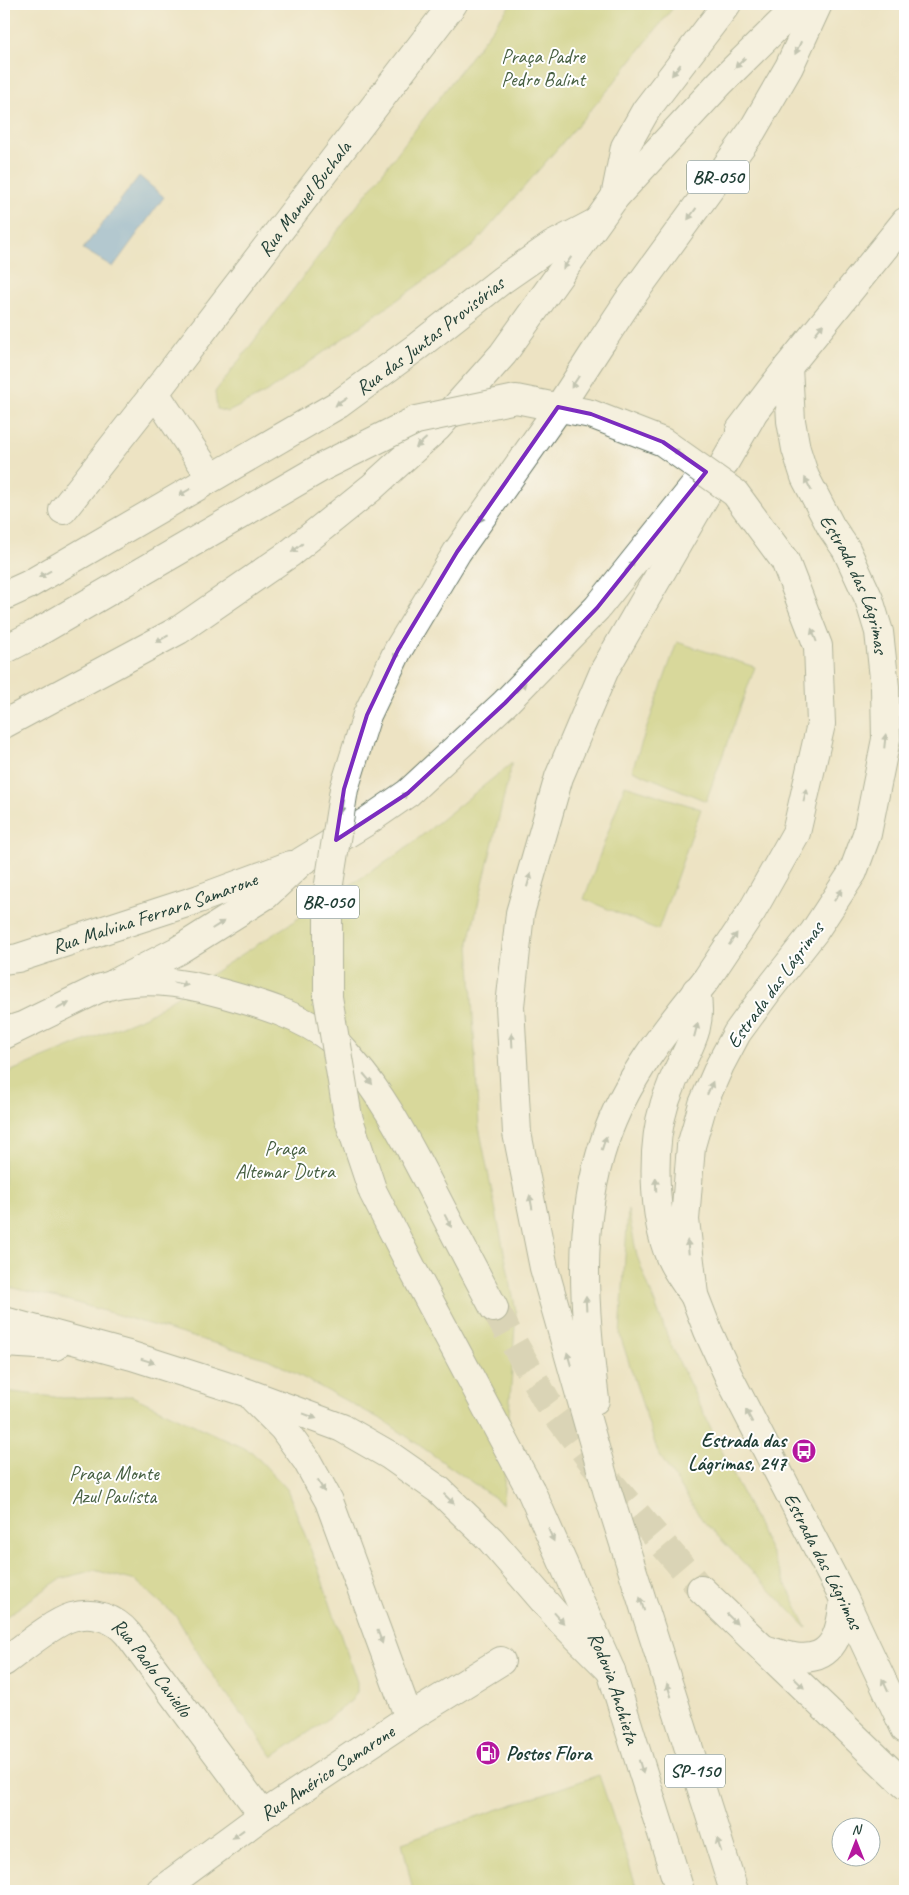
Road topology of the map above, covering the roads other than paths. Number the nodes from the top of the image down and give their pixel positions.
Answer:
1 (453, 4) edge
2 (727, 4) edge
3 (800, 4) edge
4 (818, 4) edge
5 (615, 197) junction
6 (905, 222) edge
7 (595, 223) junction
8 (788, 367) junction
9 (155, 393) junction
10 (751, 417) junction
11 (211, 477) junction
12 (63, 510) dead end
13 (4, 596) edge
14 (5, 649) edge
15 (4, 724) edge
16 (302, 860) junction
17 (4, 960) edge
18 (115, 983) junction
19 (701, 986) junction
20 (9, 1031) edge
21 (694, 1295) junction
22 (494, 1308) tunnel mouth
23 (4, 1321) edge
24 (4, 1344) edge
25 (101, 1348) junction
26 (248, 1393) junction
27 (607, 1490) junction
28 (531, 1491) joint
29 (701, 1589) tunnel mouth
30 (844, 1599) junction
31 (764, 1649) junction
32 (500, 1661) dead end
33 (4, 1662) edge
34 (611, 1671) junction
35 (409, 1718) junction
36 (905, 1729) edge
37 (905, 1785) edge
38 (263, 1815) junction
39 (160, 1891) edge
40 (680, 1891) edge
41 (734, 1891) edge

1 - 9 main road, Rua Manuel Buchala
2 -> 5 main road
3 -> 5 main road, Rua das Juntas Provisórias
4 -> 28 main road, BR-050, bridge
5 - 7 main road, Rua das Juntas Provisórias
8 -> 6 main road
7 -> 11 main road, Rua das Juntas Provisórias
7 -> 15 main road
8 - 10 main road
21 -> 8 main road, Estrada das Lágrimas
9 - 11 main road
9 - 12 main road, Rua Manuel Buchala
16 -> 10 main road
27 -> 10 main road
11 -> 13 main road, Rua das Juntas Provisórias
19 -> 14 main road, bridge
16 - 17 main road, Rua Malvina Ferrara Samarone
18 -> 16 main road
20 -> 18 main road
18 -> 22 main road
21 -> 19 main road
27 -> 19 main road
30 -> 21 main road, Estrada das Lágrimas
23 - 25 main road
24 - 25 main road
25 -> 26 main road
26 -> 34 main road
26 -> 35 main road
41 -> 27 main road, SP-150
28 -> 34 main road, Rodovia Anchieta / SP-150
29 -> 31 main road
30 - 31 main road
36 -> 30 main road, Estrada das Lágrimas
31 -> 37 main road
32 - 35 main road, Rua Américo Samarone
33 - 38 main road, Rua Paolo Caviello
34 -> 40 main road, Rodovia Anchieta / SP-150
35 - 38 main road, Rua Américo Samarone
38 -> 39 main road, Rua Américo Samarone

